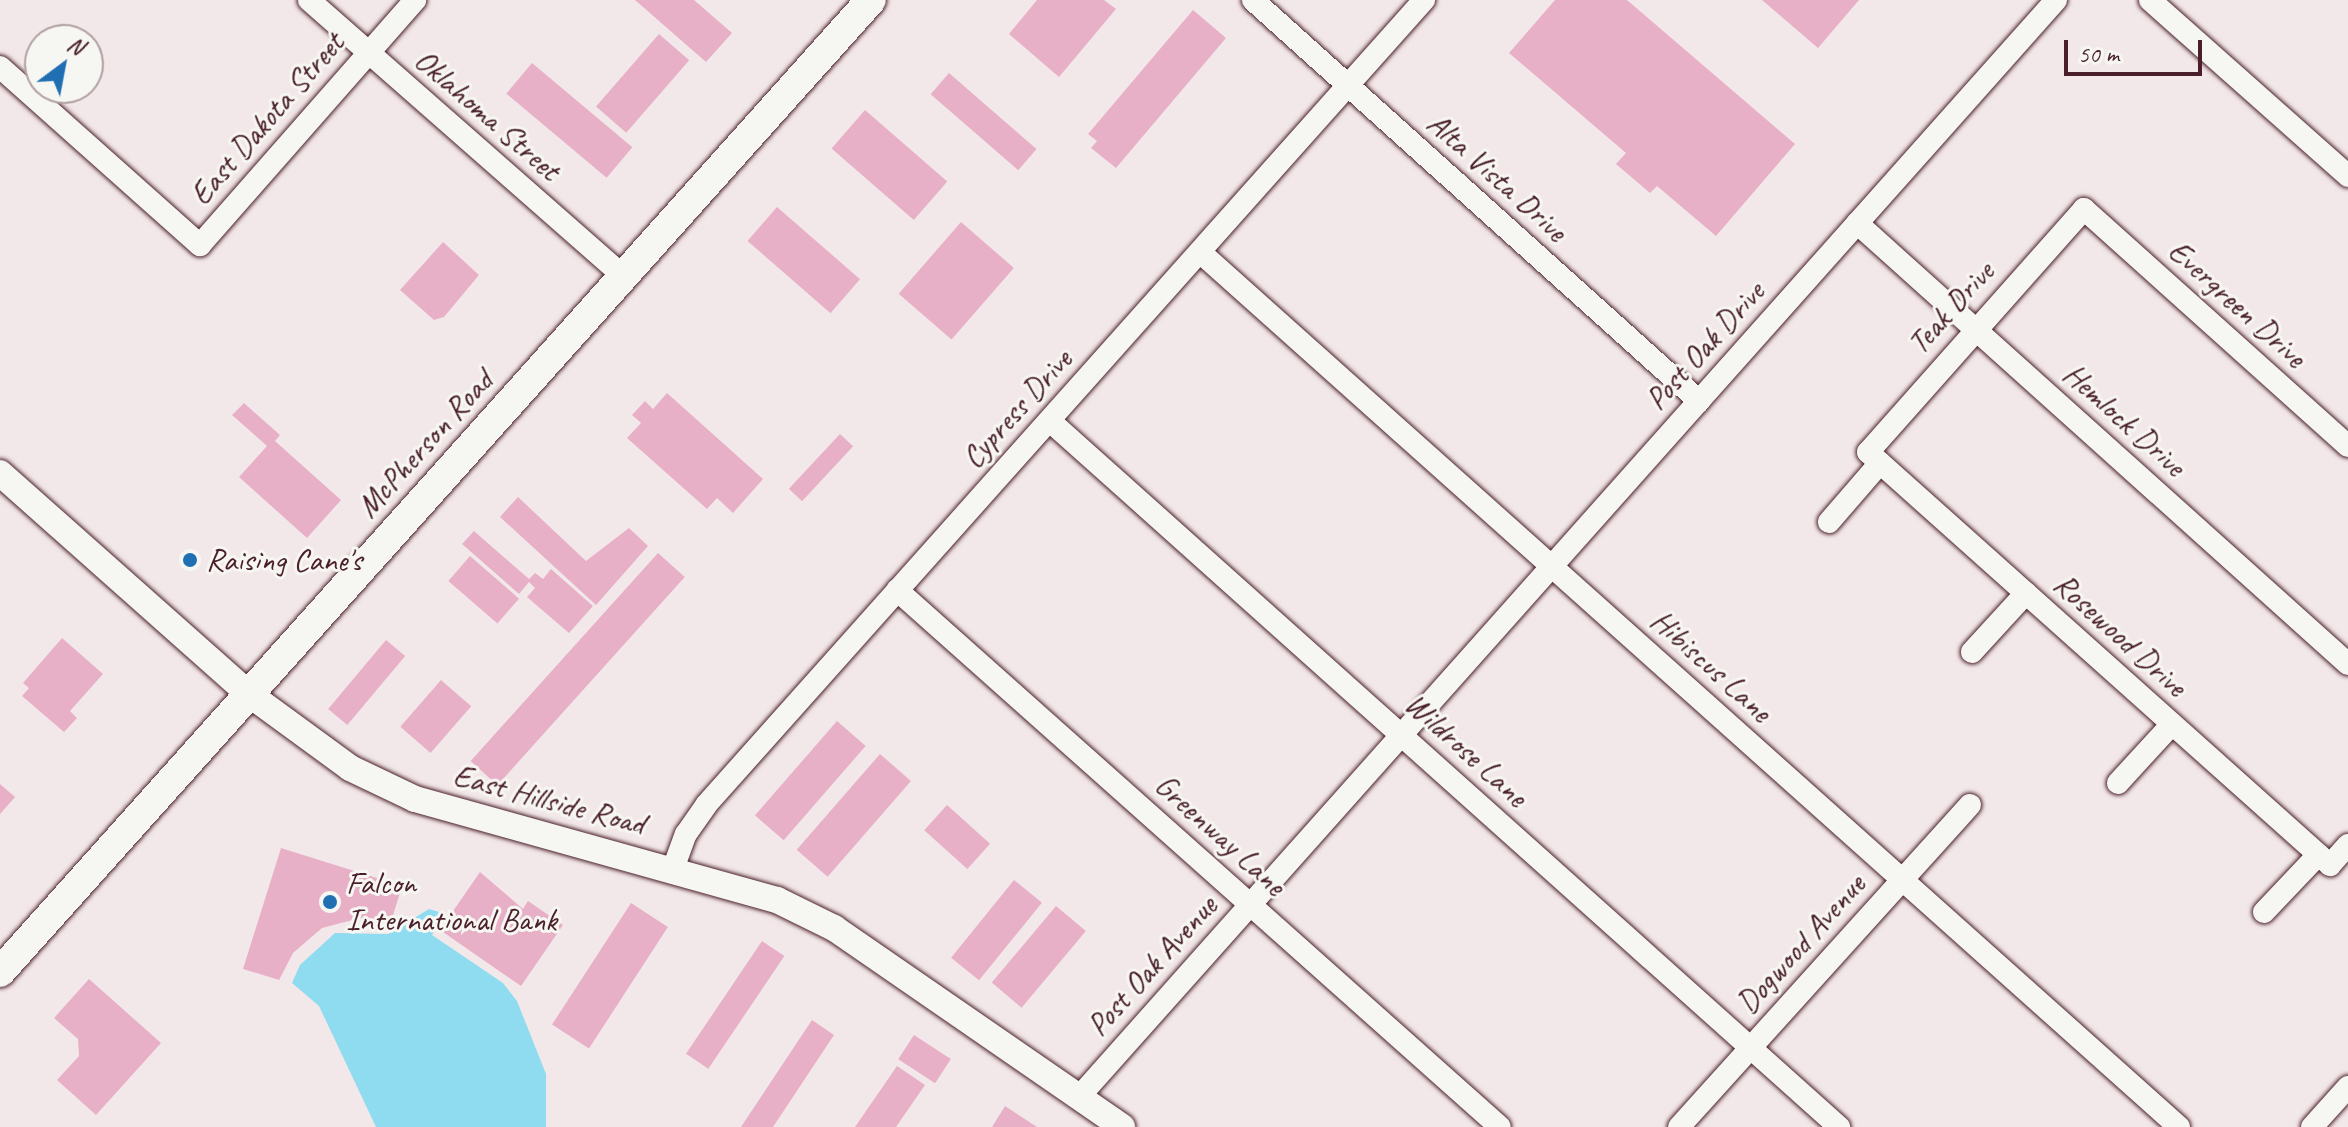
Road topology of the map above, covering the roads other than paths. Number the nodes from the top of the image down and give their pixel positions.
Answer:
1 (309, 0) edge
2 (415, 0) edge
3 (871, 0) edge
4 (1253, 0) edge
5 (1424, 0) edge
6 (2056, 0) edge
7 (2150, 0) edge
8 (369, 53) junction
9 (0, 67) edge
10 (1347, 85) junction
11 (2346, 169) edge
12 (2084, 209) joint
13 (1857, 223) junction
14 (1200, 252) junction
15 (624, 277) junction
16 (1975, 329) junction
17 (1699, 401) junction
18 (1050, 421) junction
19 (2348, 446) edge
20 (1874, 457) junction
21 (0, 473) edge
22 (1829, 522) dead end
23 (1551, 567) junction
24 (897, 590) junction
25 (2026, 593) junction
26 (1972, 652) dead end
27 (2348, 664) edge
28 (249, 694) junction
29 (2172, 724) junction
30 (1401, 735) junction
31 (2118, 783) dead end
32 (1970, 805) dead end
33 (2348, 845) edge
34 (2324, 860) junction
35 (673, 869) junction
36 (1902, 880) junction
37 (1250, 905) junction
38 (2264, 912) dead end
39 (0, 972) edge
40 (1750, 1047) junction
41 (2348, 1087) edge
42 (1079, 1097) junction
43 (1122, 1127) edge
44 (1500, 1127) edge
45 (1679, 1127) edge
46 (1839, 1127) edge
47 (2179, 1127) edge
48 (2312, 1127) edge

1 - 8 street, Oklahoma Street
2 - 8 street, East Dakota Street
3 - 15 main road, McPherson Road
4 - 10 street, Alta Vista Drive
5 - 10 street, Cypress Drive
6 - 13 street, Post Oak Drive
7 - 11 street
8 - 9 street, East Dakota Street
8 - 15 street, Oklahoma Street
10 - 14 street, Cypress Drive
10 - 17 street, Alta Vista Drive
12 - 16 street, Teak Drive
12 - 19 street, Evergreen Drive
13 - 16 street, Hemlock Drive
13 - 17 street, Post Oak Drive
14 - 18 street, Cypress Drive
14 - 23 street, Hibiscus Lane
15 - 28 main road, McPherson Road
16 - 20 street, Teak Drive
16 - 27 street, Hemlock Drive
17 - 23 street, Post Oak Drive
18 - 24 street, Cypress Drive
18 - 30 street, Wildrose Lane
20 - 22 street, Teak Drive
20 - 25 street, Rosewood Drive
21 - 28 street, East Hillside Road
23 - 30 street, Post Oak Drive
23 - 36 street, Hibiscus Lane
24 - 35 street, Cypress Drive
24 - 37 street, Greenway Lane
25 - 26 street
25 - 29 street, Rosewood Drive
28 - 35 street, East Hillside Road
28 - 39 main road, McPherson Road
29 - 31 street
29 - 34 street, Rosewood Drive
30 - 37 street, Post Oak Avenue
30 - 40 street, Wildrose Lane
32 - 36 street, Dogwood Avenue
33 - 34 street
34 - 38 street
35 - 42 street, East Hillside Road
36 - 40 street, Dogwood Avenue
36 - 47 street, Hibiscus Lane
37 - 42 street, Post Oak Avenue
37 - 44 street, Greenway Lane
40 - 45 street, Dogwood Avenue
40 - 46 street, Wildrose Lane
41 - 48 street
42 - 43 street, East Hillside Road

